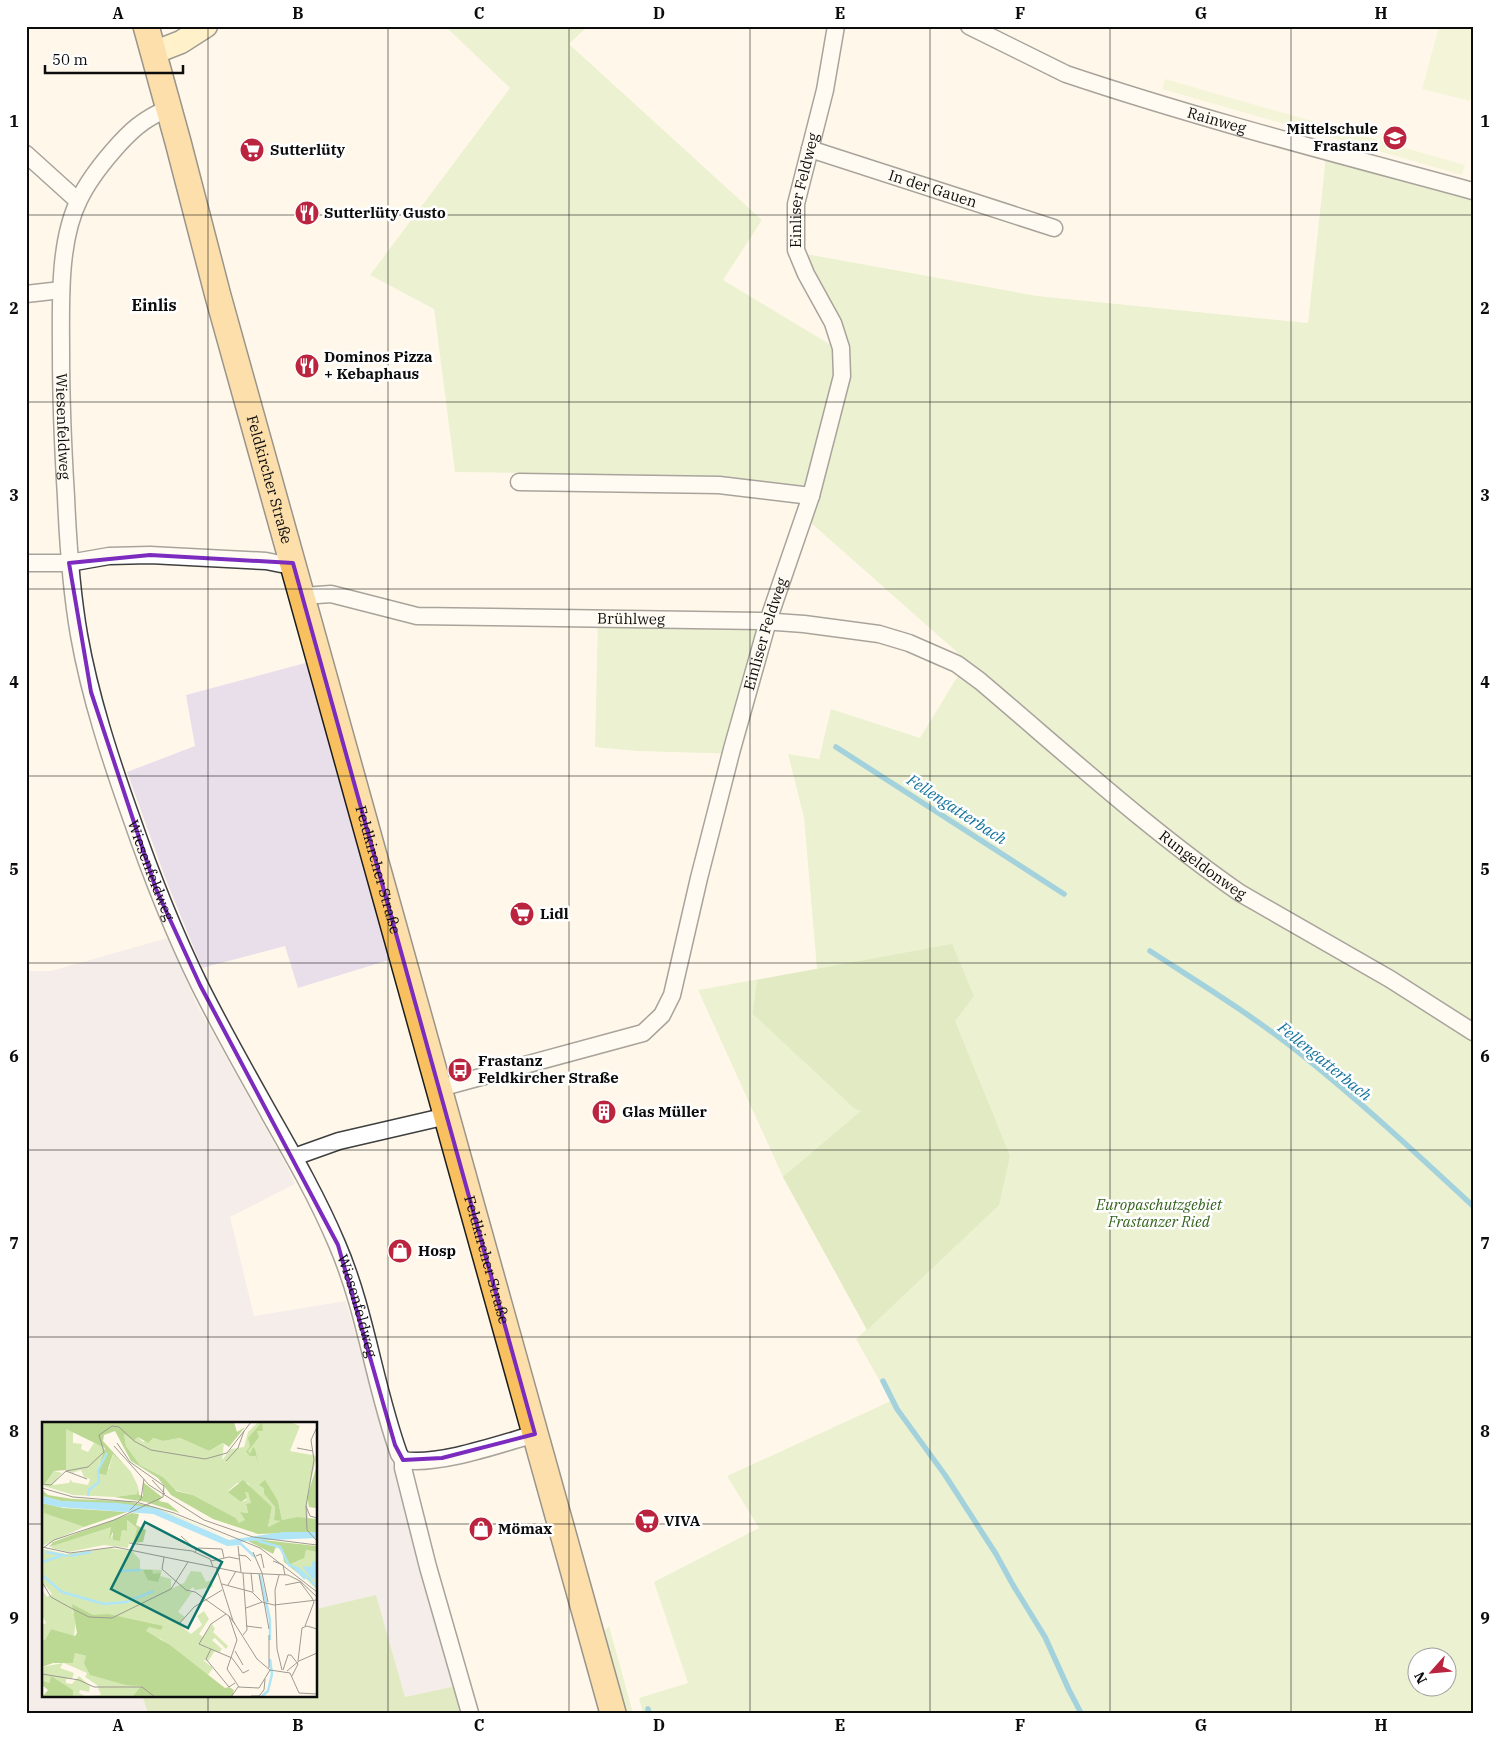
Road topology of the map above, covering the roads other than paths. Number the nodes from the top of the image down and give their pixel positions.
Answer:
1 (146, 26) edge
2 (206, 26) edge
3 (836, 26) edge
4 (969, 26) edge
5 (153, 53) junction
6 (169, 108) junction
7 (810, 148) junction
8 (26, 154) edge
9 (1473, 191) edge
10 (78, 201) junction
11 (1054, 228) dead end
12 (61, 290) junction
13 (26, 294) edge
14 (519, 482) dead end
15 (811, 496) junction
16 (293, 562) junction
17 (26, 563) edge
18 (69, 563) junction
19 (303, 596) junction
20 (768, 621) junction
21 (957, 664) joint
22 (1473, 1032) edge
23 (440, 1088) junction
24 (448, 1116) junction
25 (294, 1157) junction
26 (535, 1434) junction
27 (403, 1460) junction
28 (470, 1713) edge
29 (613, 1713) edge

1 - 5 main road, Feldkircher Straße
2 - 5 main road
3 - 7 street, Einliser Feldweg
4 - 9 street, Rainweg
5 - 6 main road, Feldkircher Straße
6 - 10 street, Wiesenfeldweg
6 - 16 main road, Feldkircher Straße
7 - 11 street, In der Gauen
7 - 15 street, Einliser Feldweg
8 - 10 street
10 - 12 street, Wiesenfeldweg
12 - 13 street
12 - 18 street, Wiesenfeldweg
14 - 15 street
15 - 20 street, Einliser Feldweg
16 - 18 street
16 - 19 main road, Feldkircher Straße
17 - 18 street
18 - 25 street, Wiesenfeldweg
19 - 20 street, Brühlweg
19 - 23 main road, Feldkircher Straße
20 - 21 street, Brühlweg
20 - 23 street, Einliser Feldweg
21 - 22 street, Rungeldonweg
23 - 24 main road, Feldkircher Straße
24 - 25 street
24 - 26 main road, Feldkircher Straße
25 - 27 street, Wiesenfeldweg
26 - 27 street
26 - 29 main road, Feldkircher Straße
27 - 28 street, Wiesenfeldweg

